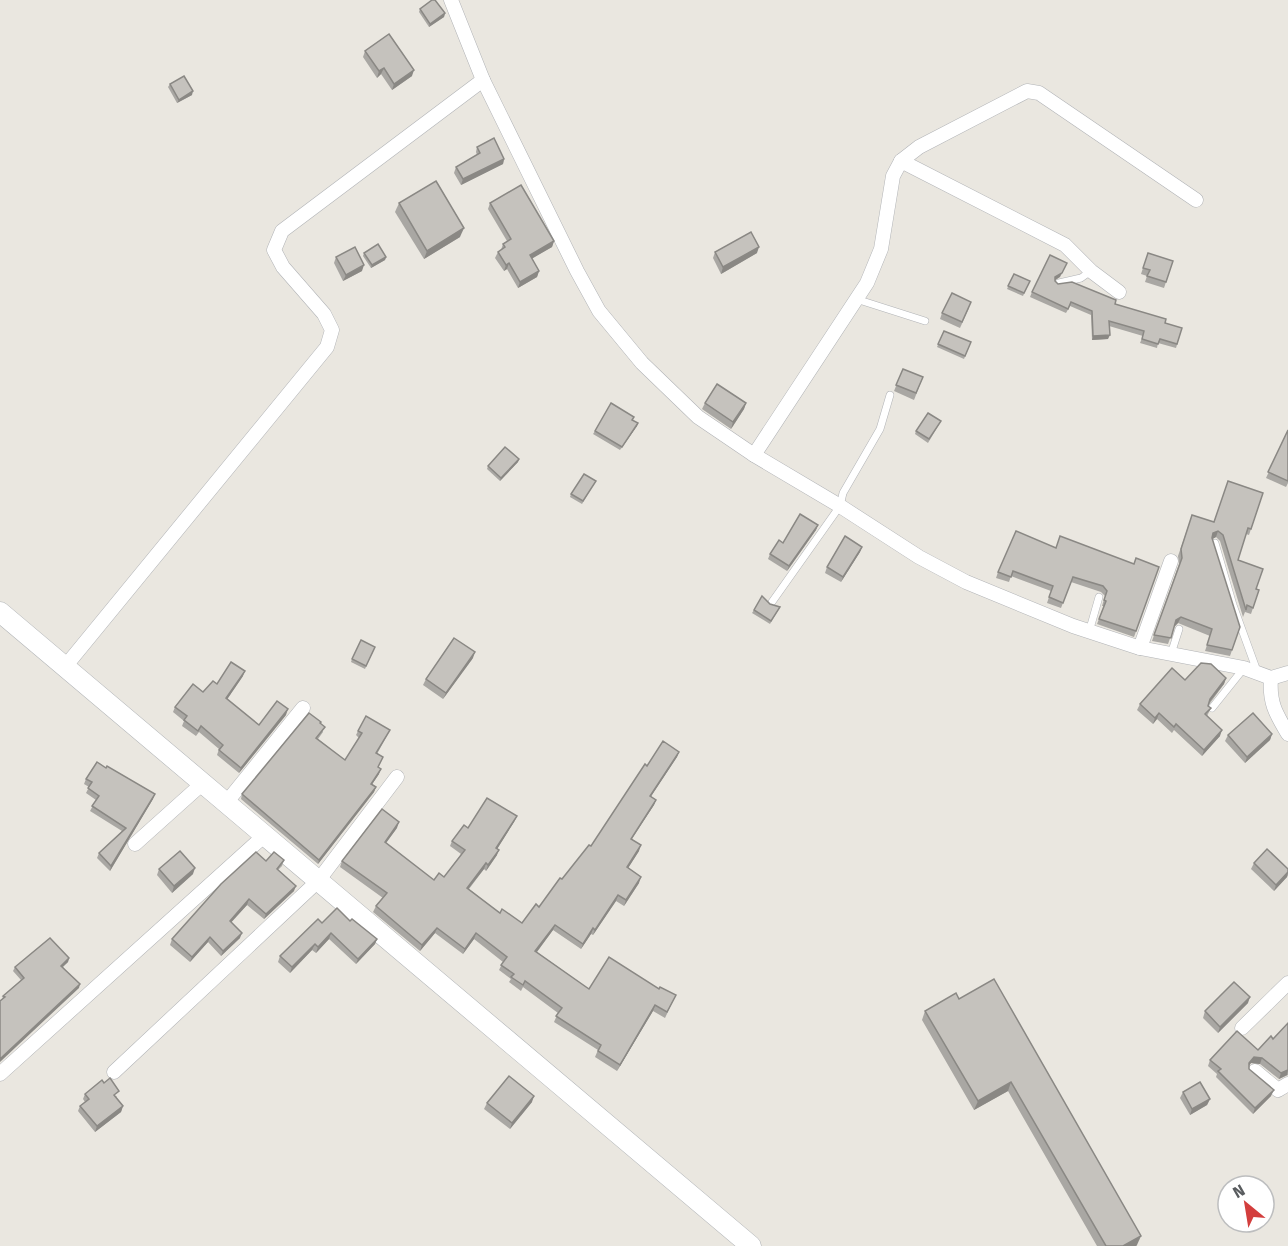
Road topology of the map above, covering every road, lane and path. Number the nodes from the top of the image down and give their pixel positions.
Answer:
1 (451, 0) edge
2 (483, 80) junction
3 (901, 161) junction
4 (1196, 200) dead end
5 (1090, 272) junction
6 (1059, 284) edge
7 (1119, 292) dead end
8 (856, 299) junction
9 (925, 321) dead end
10 (890, 395) dead end
11 (754, 455) junction
12 (840, 506) junction
13 (1215, 543) edge
14 (1171, 561) dead end
15 (1099, 597) dead end
16 (772, 602) edge
17 (0, 612) edge
18 (1179, 629) edge
19 (1089, 632) junction
20 (1140, 648) junction
21 (1171, 654) junction
22 (64, 668) junction
23 (1251, 670) junction
24 (1288, 673) edge
25 (1271, 678) junction
26 (303, 708) dead end
27 (1212, 708) edge
28 (1288, 734) edge
29 (397, 777) dead end
30 (203, 783) junction
31 (226, 803) junction
32 (265, 835) junction
33 (135, 844) dead end
34 (318, 880) junction
35 (1288, 983) edge
36 (1242, 1028) dead end
37 (1255, 1071) edge
38 (114, 1072) dead end
39 (0, 1074) edge
40 (1288, 1084) edge
41 (751, 1246) edge

1 - 2 street
2 - 11 street
2 - 22 street
3 - 4 street
3 - 5 street
3 - 8 street
5 - 6 lane
5 - 7 street
8 - 9 lane
8 - 11 street
10 - 12 lane
11 - 12 street
12 - 16 lane
12 - 19 street
13 - 23 lane
14 - 20 street
15 - 19 lane
17 - 22 street
18 - 21 lane
19 - 20 street
20 - 21 street
21 - 23 street
22 - 30 street
23 - 25 street
23 - 27 lane
24 - 25 street
25 - 28 street
26 - 31 street
29 - 34 street
30 - 31 street
30 - 33 street
31 - 32 street
32 - 34 street
32 - 39 street
34 - 38 street
34 - 41 street
35 - 36 street
37 - 40 street

